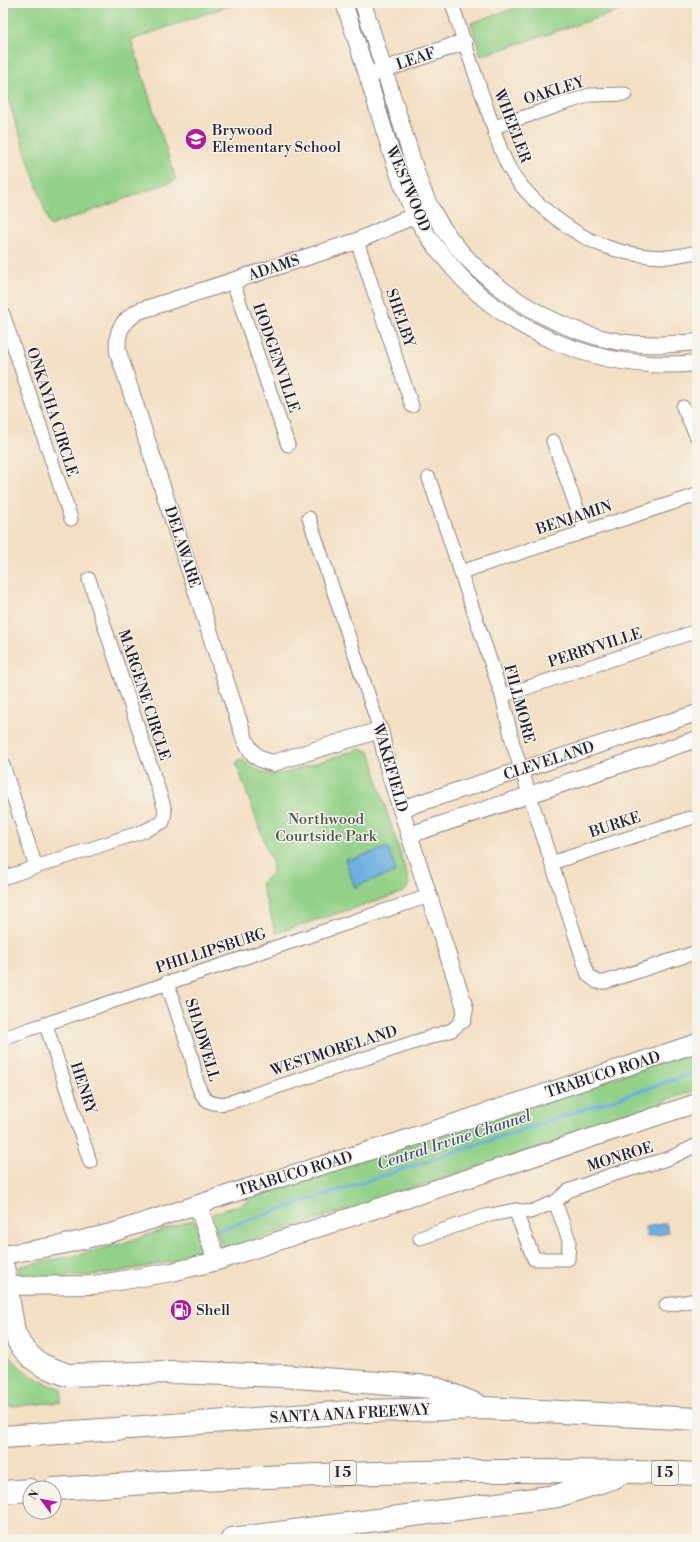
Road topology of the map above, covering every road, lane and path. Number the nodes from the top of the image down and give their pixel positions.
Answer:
1 (344, 3) edge
2 (363, 3) edge
3 (452, 3) edge
4 (464, 42) junction
5 (384, 70) junction
6 (368, 76) junction
7 (625, 94) dead end
8 (494, 127) junction
9 (431, 208) junction
10 (415, 215) junction
11 (357, 241) junction
12 (697, 252) edge
13 (233, 282) junction
14 (3, 314) edge
15 (120, 328) joint
16 (697, 342) edge
17 (697, 363) edge
18 (412, 406) dead end
19 (682, 407) dead end
20 (697, 437) edge
21 (553, 441) dead end
22 (288, 445) dead end
23 (429, 478) dead end
24 (697, 494) edge
25 (309, 518) dead end
26 (71, 519) dead end
27 (585, 531) junction
28 (461, 572) junction
29 (89, 579) dead end
30 (697, 631) edge
31 (502, 696) junction
32 (697, 713) edge
33 (380, 730) junction
34 (697, 740) edge
35 (3, 765) edge
36 (521, 770) junction
37 (529, 795) junction
38 (401, 809) junction
39 (690, 818) dead end
40 (409, 835) junction
41 (551, 863) junction
42 (36, 867) junction
43 (3, 878) edge
44 (429, 896) junction
45 (697, 952) edge
46 (167, 982) junction
47 (463, 1020) joint
48 (46, 1024) junction
49 (3, 1038) edge
50 (697, 1043) edge
51 (212, 1103) joint
52 (697, 1103) edge
53 (697, 1145) edge
54 (90, 1162) dead end
55 (555, 1202) junction
56 (198, 1205) junction
57 (515, 1210) junction
58 (420, 1238) dead end
59 (3, 1256) edge
60 (217, 1261) junction
61 (4, 1280) edge
62 (697, 1300) edge
63 (666, 1305) dead end
64 (484, 1408) junction
65 (697, 1419) edge
66 (3, 1437) edge
67 (633, 1471) junction
68 (697, 1474) edge
69 (62, 1488) edge
70 (22, 1491) edge
71 (3, 1492) edge
72 (232, 1539) edge

1 - 6 street, WESTWOOD
2 - 5 street, WESTWOOD
3 - 4 street, WHEELER
4 - 5 street, LEAF
4 - 8 street, WHEELER
5 - 6 street, LEAF
5 - 9 street, WESTWOOD
6 - 10 street, WESTWOOD
7 - 8 street, OAKLEY
8 - 12 street, WHEELER
9 - 10 street, ADAMS
9 - 16 street, WESTWOOD
10 - 11 street, ADAMS
10 - 17 street, WESTWOOD
11 - 13 street, ADAMS
11 - 18 street, SHELBY
13 - 15 street, ADAMS
13 - 22 street, HODGENVILLE
14 - 26 street, ONKAYHA CIRCLE
15 - 33 street, DELAWARE
19 - 20 street
21 - 27 street
23 - 28 street, FILLMORE
24 - 27 street, BENJAMIN
25 - 33 street, WAKEFIELD
27 - 28 street, BENJAMIN
28 - 31 street, FILLMORE
29 - 42 street, MARGENE CIRCLE
30 - 31 street, PERRYVILLE
31 - 36 street, FILLMORE
32 - 36 street, CLEVELAND
33 - 38 street, WAKEFIELD
34 - 37 street, CLEVELAND
35 - 42 street
36 - 37 street, FILLMORE
36 - 38 street, CLEVELAND
37 - 40 street, CLEVELAND
37 - 41 street, FILLMORE
38 - 40 street, WAKEFIELD
39 - 41 street, BURKE
40 - 44 street, WAKEFIELD
41 - 45 street, FILLMORE
42 - 43 street
44 - 46 street, PHILLIPSBURG
44 - 47 street, WAKEFIELD
46 - 48 street, PHILLIPSBURG
46 - 51 street, SHADWELL
47 - 51 street, WESTMORELAND
48 - 49 street, PHILLIPSBURG
48 - 54 street, HENRY
50 - 56 main road, TRABUCO ROAD
52 - 60 main road
53 - 55 street, MONROE
55 - 57 street, MONROE
55 - 57 street
56 - 59 main road, TRABUCO ROAD
56 - 60 main road
57 - 58 street, MONROE
60 - 61 main road
61 - 64 highway
62 - 63 street
64 - 65 highway, SANTA ANA FREEWAY
64 - 66 highway, SANTA ANA FREEWAY
67 - 68 highway, I 5
67 - 69 highway, I 5
67 - 72 highway
70 - 71 highway

